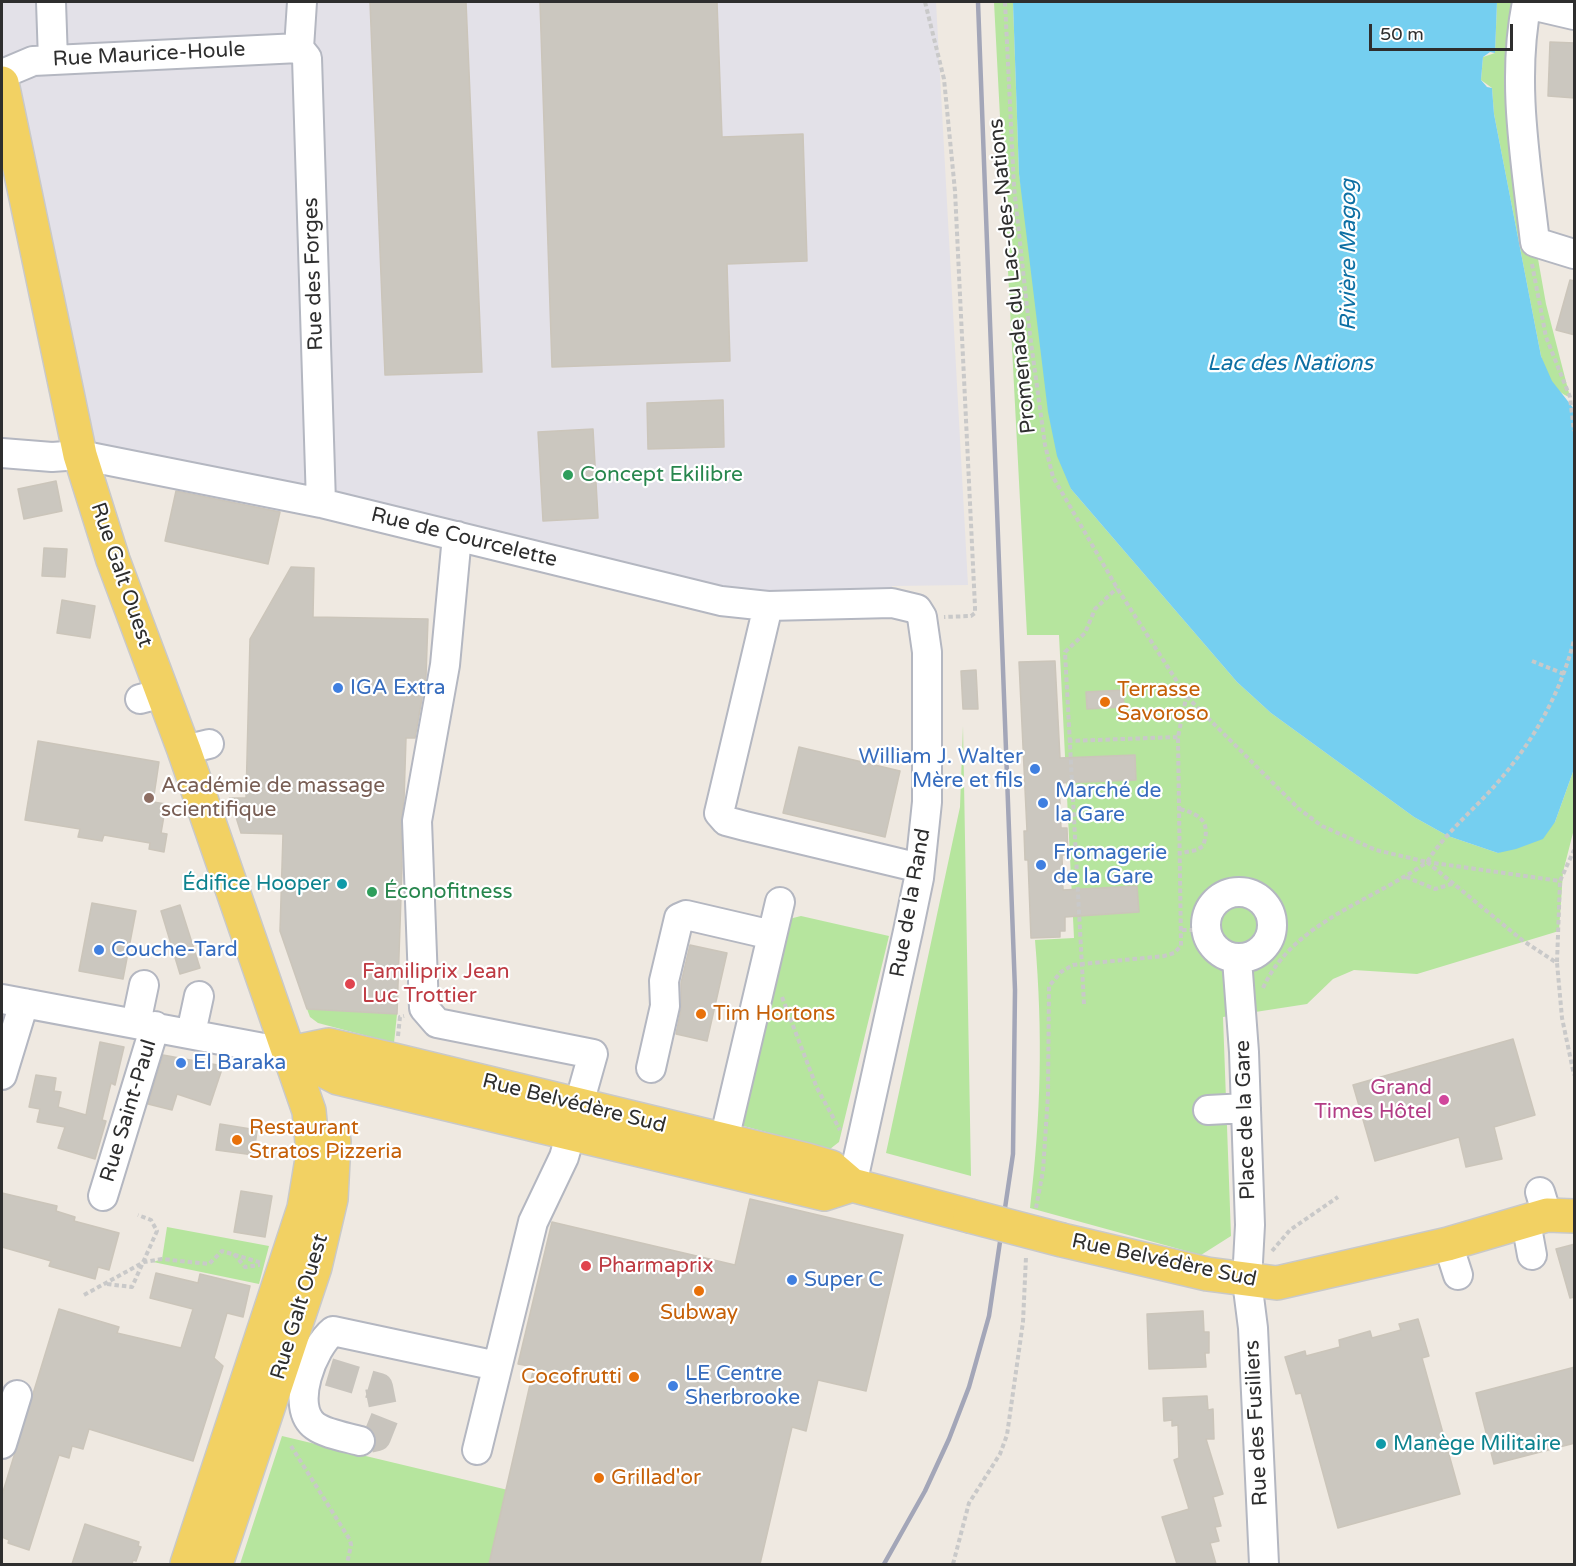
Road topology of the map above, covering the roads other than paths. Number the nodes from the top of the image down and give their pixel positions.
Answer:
1 (51, 2) edge
2 (302, 2) edge
3 (1527, 3) edge
4 (1575, 15) edge
5 (299, 48) junction
6 (52, 60) junction
7 (2, 74) edge
8 (2, 83) edge
9 (1575, 254) edge
10 (2, 453) edge
11 (80, 455) junction
12 (321, 503) junction
13 (457, 536) junction
14 (768, 606) junction
15 (922, 617) joint
16 (920, 868) junction
17 (780, 902) dead end
18 (772, 935) junction
19 (1237, 959) junction
20 (144, 985) dead end
21 (198, 996) dead end
22 (13, 1001) edge
23 (145, 1024) junction
24 (191, 1034) junction
25 (290, 1053) junction
26 (651, 1068) dead end
27 (2, 1075) edge
28 (1246, 1108) junction
29 (1208, 1110) dead end
30 (575, 1119) junction
31 (723, 1140) junction
32 (852, 1185) junction
33 (1575, 1193) edge
34 (103, 1196) dead end
35 (1547, 1211) edge
36 (1448, 1244) junction
37 (1532, 1255) dead end
38 (1458, 1275) dead end
39 (1247, 1281) junction
40 (497, 1366) junction
41 (17, 1395) dead end
42 (360, 1441) dead end
43 (2, 1444) edge
44 (477, 1450) dead end
45 (1274, 1563) edge
46 (186, 1564) edge
47 (216, 1564) edge

1 - 6 street
2 - 5 street
3 - 4 street
3 - 9 street
5 - 6 street, Rue Maurice-Houle
5 - 12 street, Rue des Forges
6 - 7 street, Rue Maurice-Houle
8 - 11 main road, Rue Galt Ouest
10 - 11 street, Rue de Courcelette
11 - 12 street, Rue de Courcelette
11 - 25 main road, Rue Galt Ouest
12 - 13 street, Rue de Courcelette
13 - 14 street, Rue de Courcelette
13 - 30 street
14 - 15 street, Rue de Courcelette
14 - 16 street
15 - 16 street, Rue de la Rand
16 - 32 street, Rue de la Rand
17 - 18 street
18 - 26 street
18 - 31 street
19 - 19 street
19 - 28 street, Place de la Gare
20 - 23 street, Rue Saint-Paul
21 - 24 street
22 - 23 street, Rue Belvédère Sud
22 - 27 street
23 - 24 street, Rue Belvédère Sud
23 - 34 street, Rue Saint-Paul
24 - 25 street, Rue Belvédère Sud
25 - 30 main road, Rue Belvédère Sud
25 - 30 main road, Rue Belvédère Sud
25 - 46 main road, Rue Galt Ouest
25 - 47 main road, Rue Galt Ouest
28 - 29 street
28 - 39 street, Place de la Gare
30 - 31 main road, Rue Belvédère Sud
30 - 32 main road, Rue Belvédère Sud
30 - 40 street
31 - 32 main road, Rue Belvédère Sud
32 - 39 main road, Rue Belvédère Sud, bridge
33 - 35 main road, Rue Belvédère Sud
35 - 36 main road, Rue Belvédère Sud
35 - 37 street
36 - 38 street
36 - 39 main road, Rue Belvédère Sud
39 - 45 street, Rue des Fusiliers
40 - 42 street
40 - 44 street
41 - 43 street

